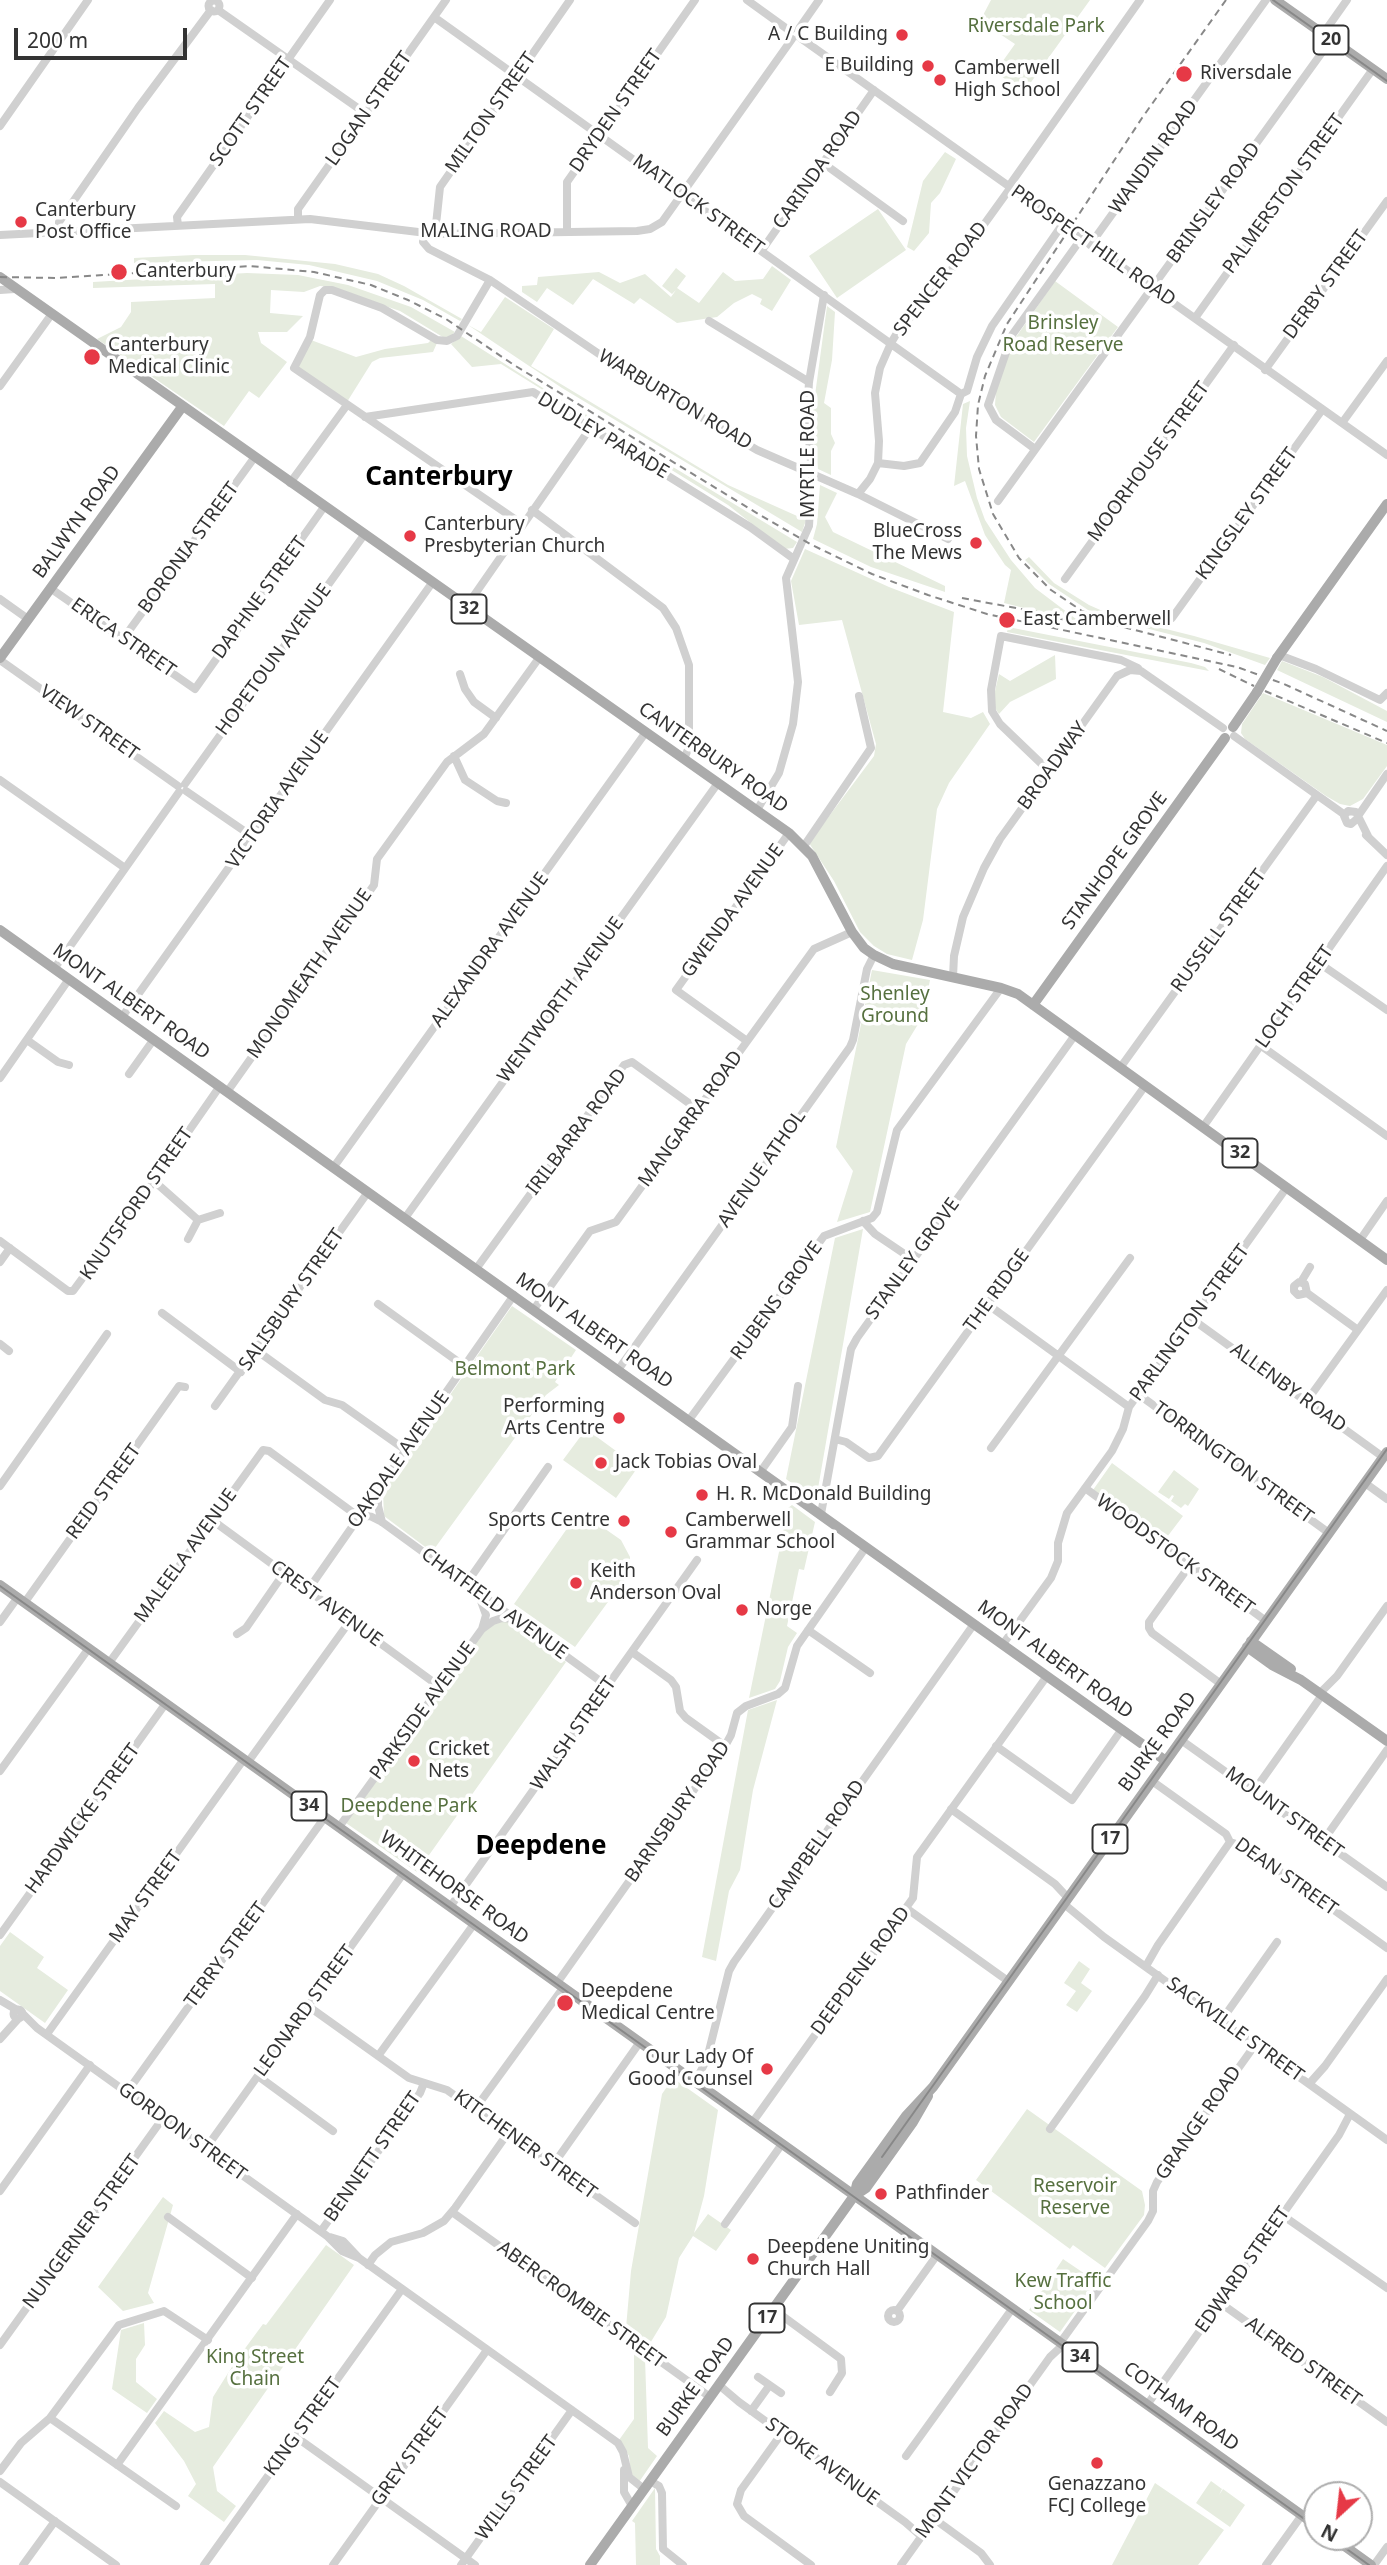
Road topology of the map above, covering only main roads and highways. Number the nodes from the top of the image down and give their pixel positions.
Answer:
1 (1275, 0) edge
2 (1387, 79) edge
3 (0, 277) edge
4 (182, 407) junction
5 (1387, 504) edge
6 (0, 659) edge
7 (0, 930) edge
8 (1033, 1005) junction
9 (1387, 1260) edge
10 (1385, 1455) edge
11 (0, 1585) edge
12 (1265, 1623) junction
13 (1249, 1644) junction
14 (1266, 1651) junction
15 (1301, 1680) junction
16 (1387, 1741) edge
17 (1166, 1761) junction
18 (854, 2196) junction
19 (1303, 2516) edge
20 (1352, 2551) edge
21 (590, 2565) edge
22 (1372, 2565) edge

1 - 2 main road, 20
3 - 4 main road, CANTERBURY ROAD / 32
4 - 6 main road, BALWYN ROAD
4 - 8 main road, CANTERBURY ROAD / 32
5 - 8 main road, STANHOPE GROVE, bridge
7 - 17 main road, MONT ALBERT ROAD
8 - 9 main road, CANTERBURY ROAD / 32
10 - 12 main road, BURKE ROAD / 17
11 - 18 main road, WHITEHORSE ROAD / 34
12 - 13 main road, BURKE ROAD / 17
12 - 14 main road
13 - 14 main road
13 - 15 main road
13 - 17 main road, BURKE ROAD / 17
14 - 15 main road
15 - 16 main road
17 - 18 main road, BURKE ROAD / 17
18 - 19 main road, COTHAM ROAD / 34
18 - 21 main road, BURKE ROAD / 17
20 - 22 main road

